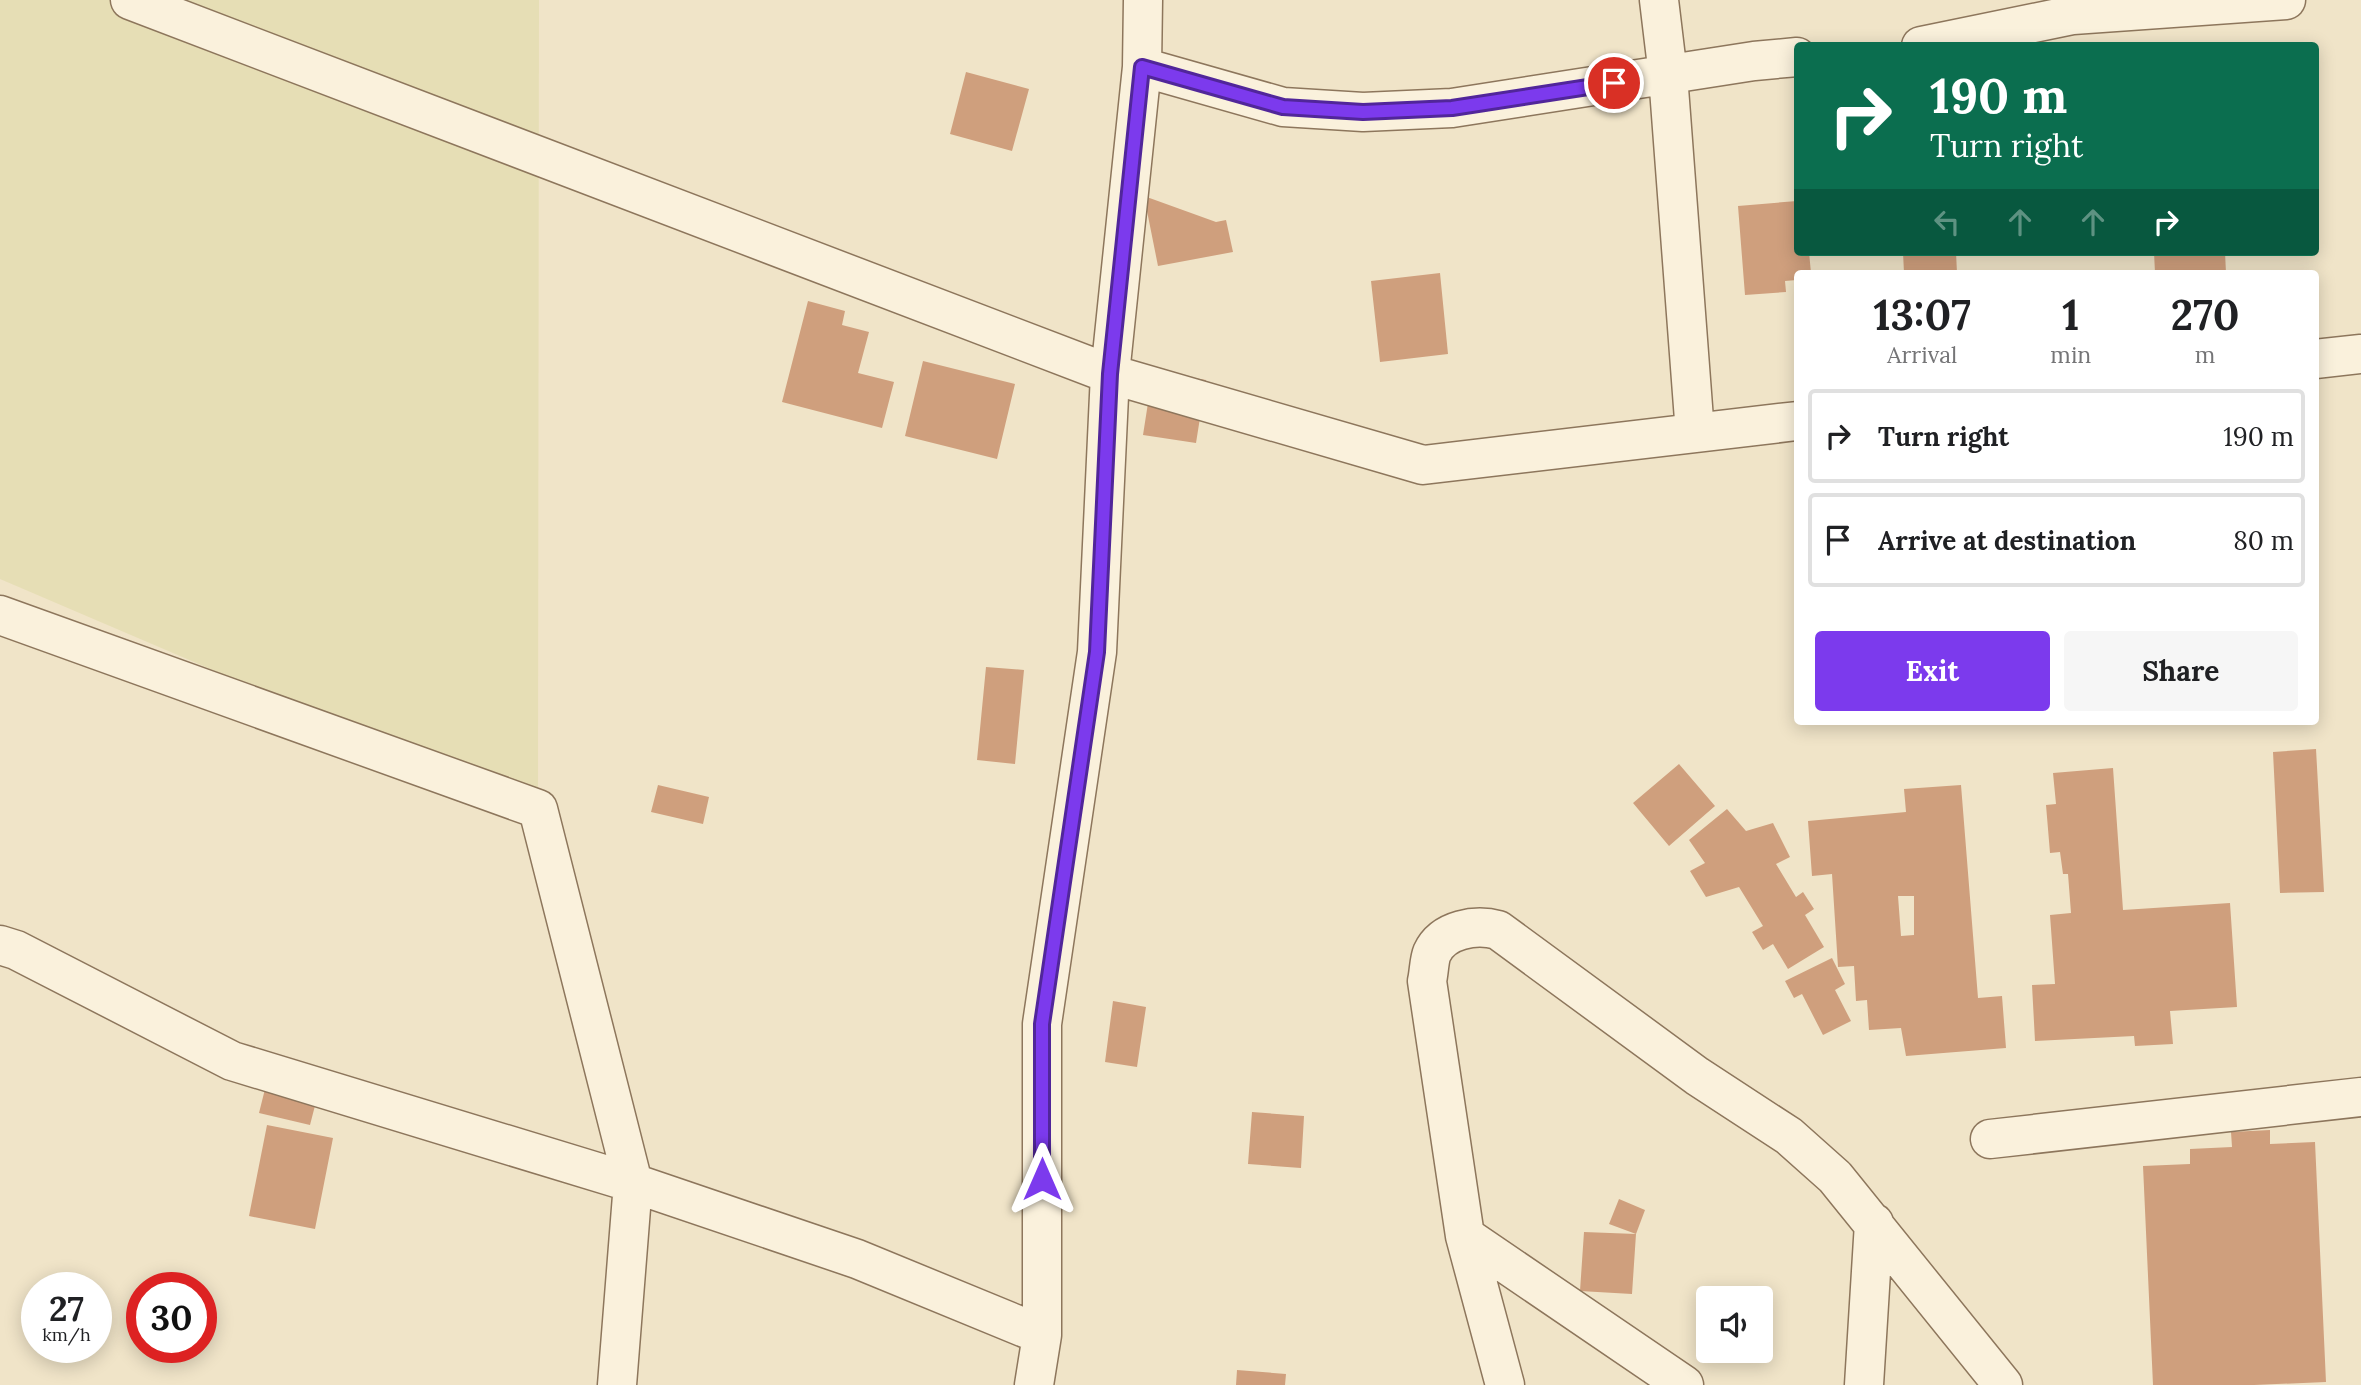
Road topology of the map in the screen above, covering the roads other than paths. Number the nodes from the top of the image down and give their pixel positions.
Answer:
1 (130, 0) edge
2 (1143, 0) edge
3 (1659, 0) edge
4 (2286, 0) edge
5 (1941, 42) edge
6 (1794, 57) edge
7 (1142, 67) junction
8 (1668, 75) junction
9 (2361, 354) edge
10 (2319, 359) edge
11 (1110, 374) junction
12 (1794, 421) edge
13 (1695, 433) junction
14 (0, 615) edge
15 (0, 945) edge
16 (2361, 1097) edge
17 (1990, 1139) dead end
18 (633, 1183) junction
19 (1874, 1223) junction
20 (1465, 1236) junction
21 (1042, 1335) junction
22 (617, 1385) edge
23 (1034, 1385) edge
24 (1505, 1385) edge
25 (1684, 1385) edge
26 (1864, 1385) edge
27 (2003, 1385) edge

1 - 11 street
2 - 7 street
3 - 8 street
4 - 5 street
6 - 8 street
7 - 8 street
7 - 11 street
8 - 13 street
9 - 10 street
11 - 13 street
11 - 21 street
12 - 13 street
14 - 18 street
15 - 18 street
16 - 17 street
18 - 21 street
18 - 22 street
19 - 20 street
19 - 26 street
19 - 27 street
20 - 24 street
20 - 25 street
21 - 23 street

